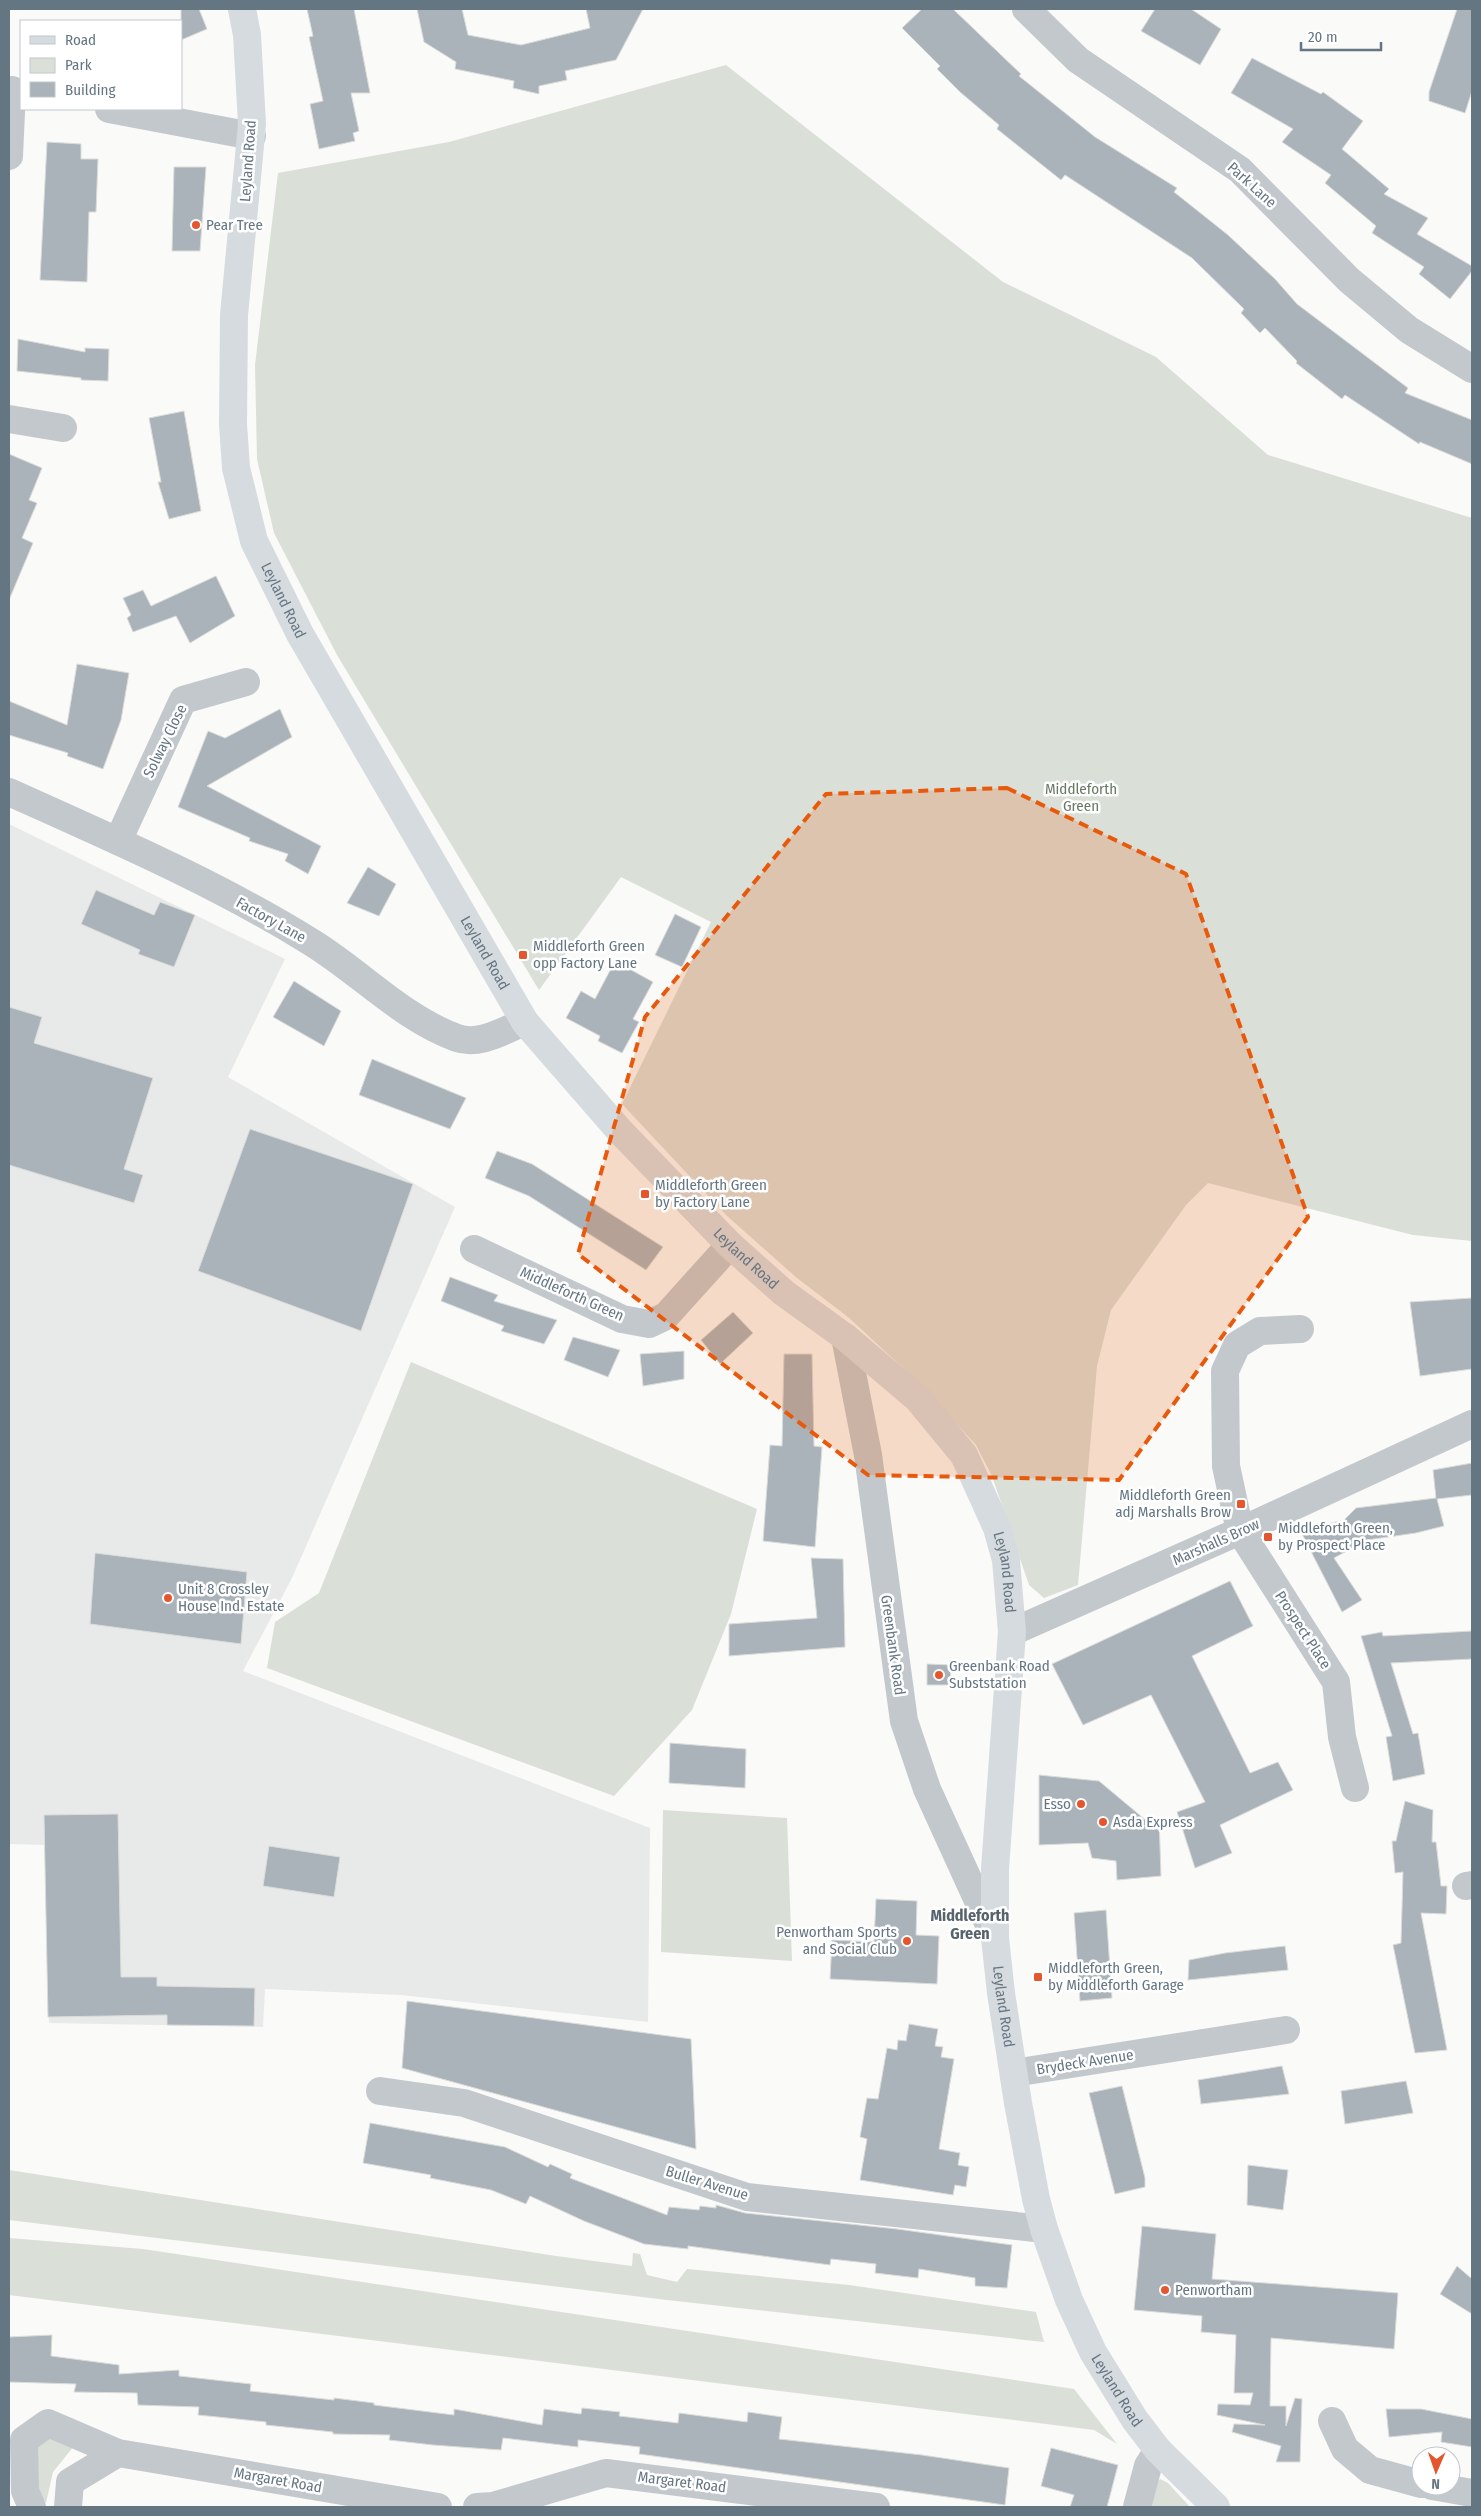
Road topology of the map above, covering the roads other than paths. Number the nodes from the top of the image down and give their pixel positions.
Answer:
1 (242, 9) edge
2 (1026, 9) edge
3 (14, 90) edge
4 (114, 110) edge
5 (252, 136) junction
6 (9, 156) edge
7 (1472, 369) edge
8 (9, 420) edge
9 (63, 428) dead end
10 (246, 682) dead end
11 (9, 792) edge
12 (118, 841) junction
13 (525, 1022) junction
14 (730, 1245) junction
15 (474, 1249) dead end
16 (1300, 1329) dead end
17 (845, 1337) junction
18 (1472, 1424) edge
19 (1240, 1531) junction
20 (1012, 1632) junction
21 (1355, 1788) dead end
22 (995, 1938) junction
23 (1286, 2030) dead end
24 (1014, 2073) junction
25 (380, 2091) dead end
26 (1044, 2229) junction
27 (1332, 2421) dead end
28 (1158, 2450) junction
29 (118, 2453) junction
30 (1411, 2481) edge
31 (32, 2507) edge
32 (68, 2507) edge
33 (438, 2507) edge
34 (488, 2507) edge
35 (876, 2507) edge
36 (1137, 2507) edge
37 (1216, 2507) edge

1 - 5 main road, Leyland Road
2 - 7 street, Park Lane
3 - 6 street
4 - 5 street
5 - 13 main road, Leyland Road
8 - 9 street
10 - 12 street, Solway Close
11 - 12 street, Factory Lane
12 - 13 street, Factory Lane
13 - 14 main road, Leyland Road
14 - 15 street, Middleforth Green
14 - 17 main road, Leyland Road
16 - 19 street
17 - 20 main road, Leyland Road
17 - 22 street, Greenbank Road
18 - 19 street, Marshalls Brow
19 - 20 street, Marshalls Brow
19 - 21 street, Prospect Place
20 - 22 main road, Leyland Road
22 - 24 main road, Leyland Road
23 - 24 street, Brydeck Avenue
24 - 26 main road, Leyland Road
25 - 26 street, Buller Avenue
26 - 28 main road, Leyland Road
27 - 30 street
28 - 36 street
28 - 37 main road, Leyland Road
29 - 31 street, Margaret Road
29 - 32 street
29 - 33 street, Margaret Road
34 - 35 street, Margaret Road

